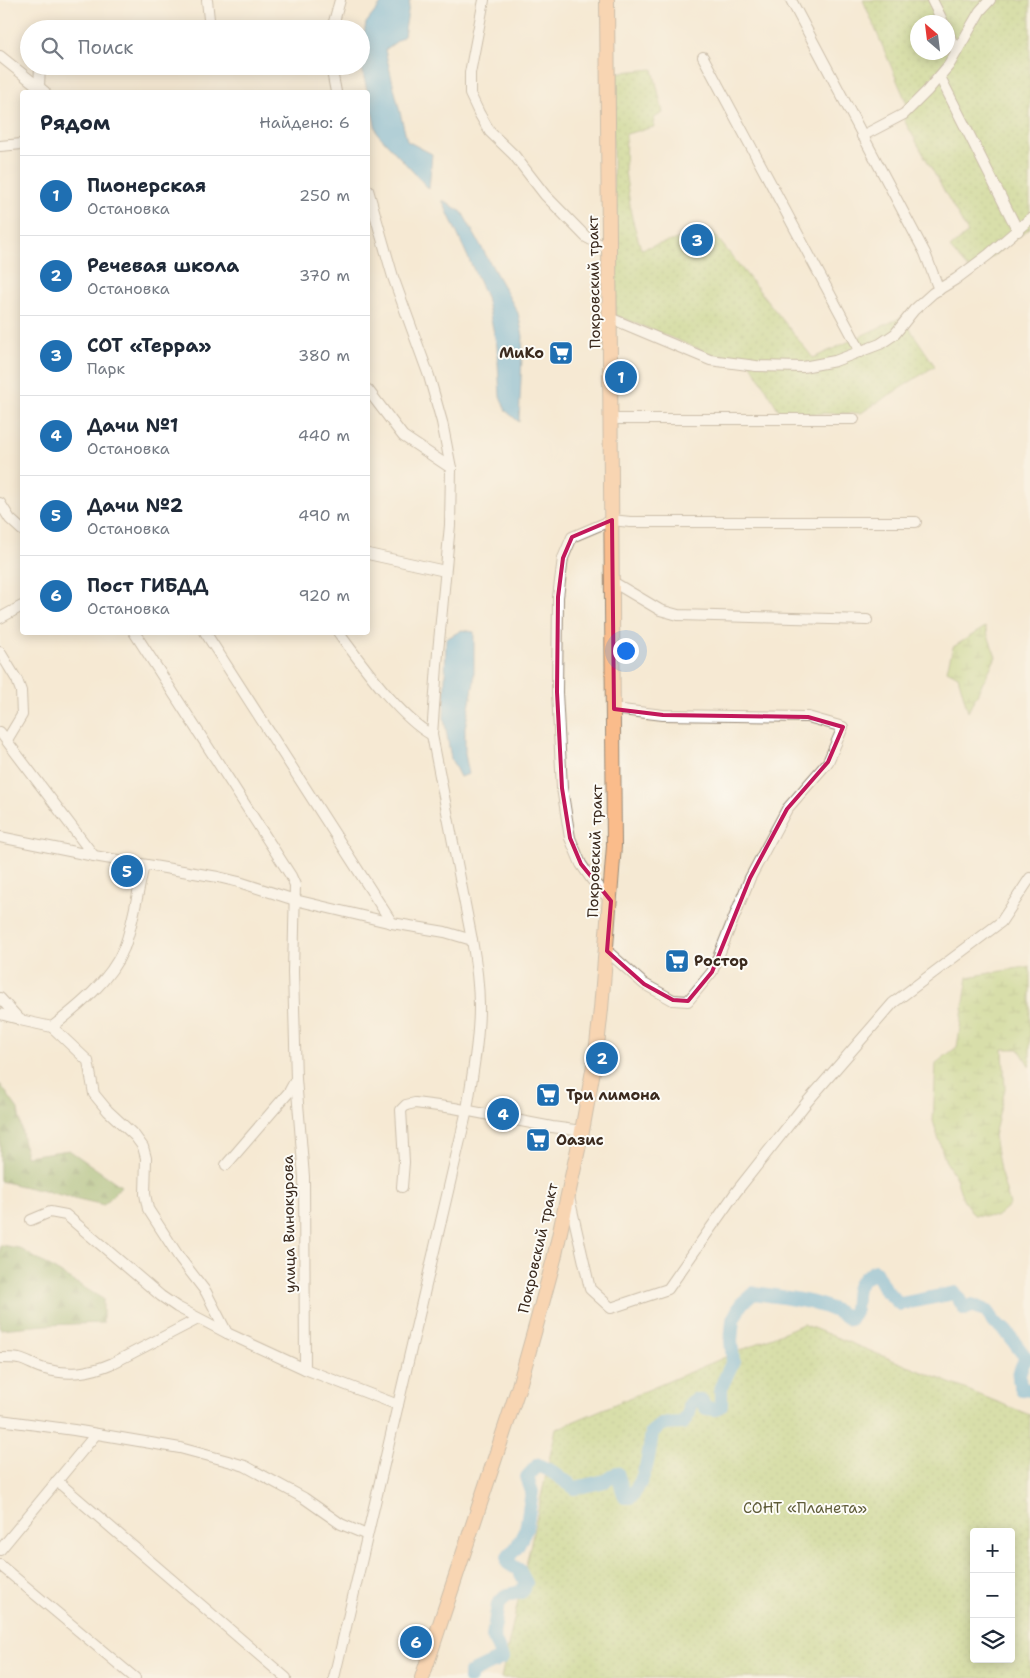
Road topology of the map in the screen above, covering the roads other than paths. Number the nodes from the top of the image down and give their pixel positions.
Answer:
1 (207, 0) edge
2 (340, 0) edge
3 (484, 0) edge
4 (607, 0) edge
5 (791, 0) edge
6 (932, 0) edge
7 (975, 0) edge
8 (990, 0) edge
9 (980, 11) junction
10 (940, 15) edge
11 (209, 20) edge
12 (334, 20) edge
13 (956, 52) joint
14 (0, 56) edge
15 (704, 57) dead end
16 (20, 72) edge
17 (23, 75) edge
18 (41, 75) edge
19 (333, 75) edge
20 (940, 77) junction
21 (42, 90) edge
22 (336, 90) edge
23 (862, 136) junction
24 (20, 144) edge
25 (0, 146) edge
26 (370, 197) edge
27 (1030, 219) edge
28 (1018, 231) junction
29 (610, 250) junction
30 (939, 290) junction
31 (610, 318) junction
32 (861, 352) junction
33 (370, 393) edge
34 (611, 419) junction
35 (854, 419) dead end
36 (451, 468) junction
37 (0, 502) edge
38 (612, 520) junction
39 (916, 522) dead end
40 (20, 528) edge
41 (370, 554) edge
42 (445, 571) junction
43 (613, 582) junction
44 (20, 607) edge
45 (0, 618) edge
46 (867, 620) dead end
47 (136, 635) edge
48 (207, 635) edge
49 (340, 635) edge
50 (0, 652) edge
51 (614, 709) junction
52 (432, 735) junction
53 (4, 736) edge
54 (0, 836) edge
55 (94, 856) junction
56 (144, 865) junction
57 (1030, 878) edge
58 (295, 900) junction
59 (611, 901) junction
60 (392, 923) junction
61 (472, 940) junction
62 (607, 952) junction
63 (0, 998) edge
64 (0, 1014) edge
65 (20, 1020) junction
66 (52, 1027) junction
67 (296, 1079) junction
68 (467, 1110) junction
69 (582, 1131) junction
70 (226, 1165) dead end
71 (402, 1187) dead end
72 (568, 1193) junction
73 (31, 1220) dead end
74 (198, 1319) junction
75 (227, 1333) junction
76 (0, 1358) edge
77 (305, 1368) junction
78 (398, 1405) junction
79 (0, 1420) edge
80 (96, 1434) junction
81 (57, 1481) junction
82 (367, 1535) junction
83 (0, 1550) edge
84 (0, 1565) edge
85 (134, 1678) edge
86 (286, 1678) edge
87 (334, 1678) edge
88 (422, 1678) edge

1 - 11 street
2 - 12 street
3 - 29 street
4 - 29 main road, Покровский тракт
5 - 23 street
6 - 10 street
7 - 9 street
8 - 9 street
9 - 13 street
13 - 20 street
14 - 16 street
15 - 32 street
17 - 21 street
18 - 21 street
19 - 22 street
20 - 23 street
20 - 28 street
23 - 30 street
24 - 25 street
26 - 36 street
27 - 28 street
28 - 30 street
29 - 31 main road, Покровский тракт
30 - 32 street
31 - 32 street
31 - 34 main road, Покровский тракт
33 - 36 street
34 - 35 street
34 - 38 main road, Покровский тракт
36 - 42 street
37 - 40 street
38 - 39 street
38 - 43 main road, Покровский тракт
38 - 59 street
41 - 42 street
42 - 52 street
43 - 46 street
43 - 51 main road, Покровский тракт
44 - 45 street
47 - 58 street, улица Винокурова
48 - 60 street
49 - 52 street
50 - 53 street
51 - 59 main road, Покровский тракт
51 - 62 street
52 - 61 street
53 - 55 street
54 - 55 street
55 - 56 street
56 - 58 street
56 - 66 street
57 - 72 street
58 - 60 street
58 - 67 street, улица Винокурова
59 - 62 main road, Покровский тракт
60 - 61 street
61 - 68 street
62 - 69 main road, Покровский тракт
63 - 65 street
64 - 65 street
65 - 66 street
66 - 75 street
67 - 70 street
67 - 77 street, улица Винокурова
68 - 69 street
68 - 71 street
68 - 78 street
69 - 72 main road, Покровский тракт
72 - 88 main road, Покровский тракт
73 - 74 street
74 - 75 street
74 - 76 street
75 - 77 street
77 - 78 street
78 - 82 street
79 - 80 street
80 - 81 street
80 - 82 street
81 - 83 street
81 - 86 street
82 - 87 street
84 - 85 street

